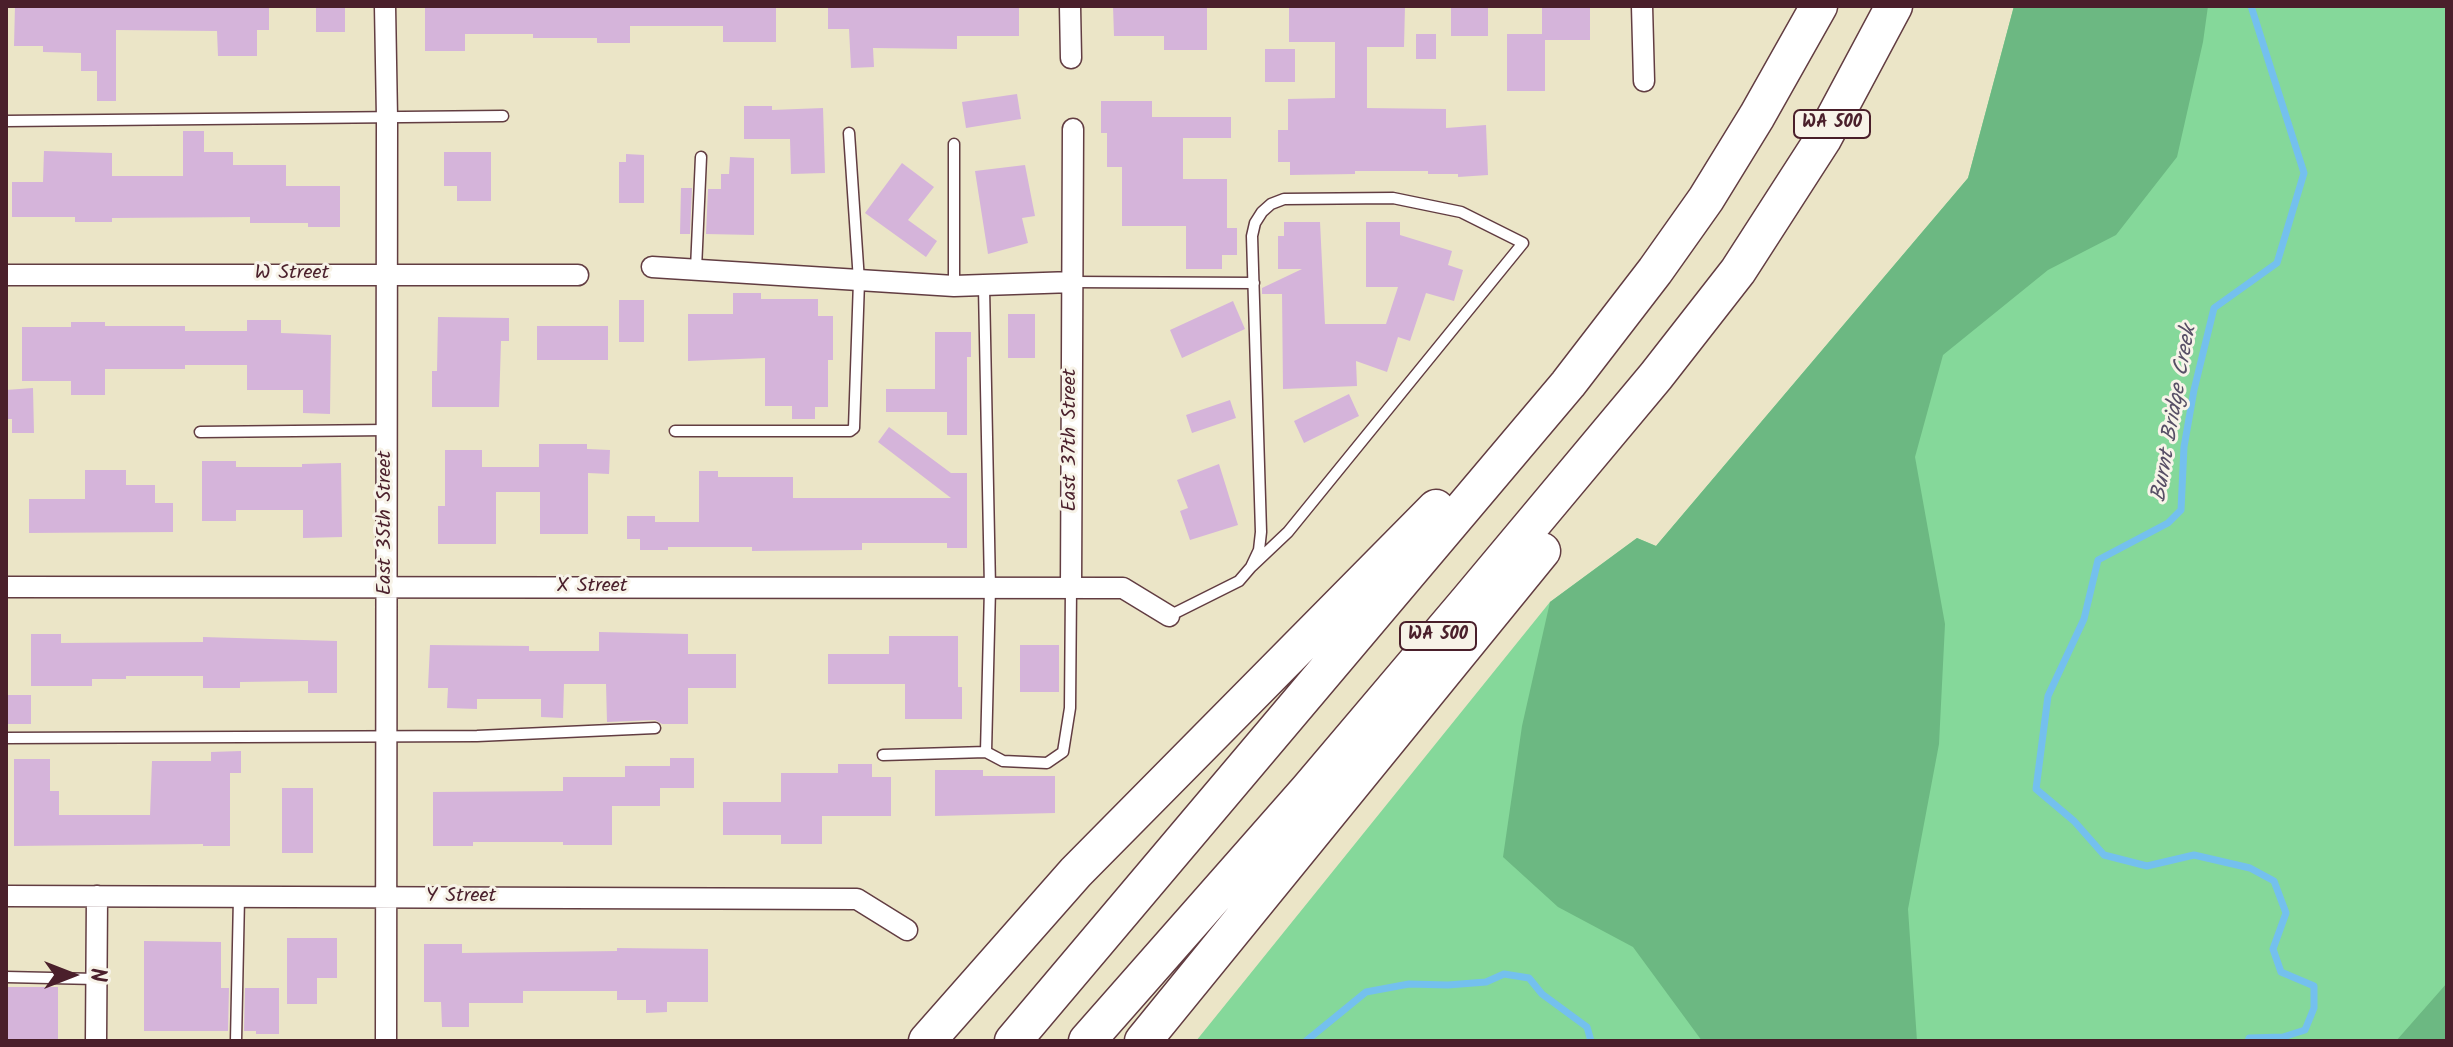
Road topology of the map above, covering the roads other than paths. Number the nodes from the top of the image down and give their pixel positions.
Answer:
1 (385, 6) edge
2 (1070, 6) edge
3 (1642, 6) edge
4 (1819, 6) edge
5 (1894, 6) edge
6 (1071, 58) dead end
7 (1644, 81) dead end
8 (503, 116) dead end
9 (387, 118) junction
10 (6, 121) edge
11 (1073, 129) dead end
12 (849, 133) dead end
13 (954, 144) dead end
14 (701, 157) dead end
15 (1761, 236) junction
16 (652, 267) dead end
17 (696, 269) junction
18 (6, 275) edge
19 (578, 275) dead end
20 (387, 276) junction
21 (859, 281) junction
22 (1073, 282) junction
23 (1254, 283) junction
24 (954, 286) junction
25 (984, 287) junction
26 (1605, 335) junction
27 (387, 430) junction
28 (675, 431) dead end
29 (200, 432) dead end
30 (1251, 567) junction
31 (6, 587) edge
32 (387, 588) junction
33 (990, 588) junction
34 (1071, 588) junction
35 (1169, 616) joint
36 (655, 728) dead end
37 (387, 736) junction
38 (6, 738) edge
39 (986, 752) junction
40 (883, 755) dead end
41 (6, 896) edge
42 (97, 896) junction
43 (239, 897) junction
44 (386, 897) junction
45 (907, 930) dead end
46 (6, 977) edge
47 (96, 979) junction
48 (96, 1041) edge
49 (236, 1041) edge
50 (386, 1041) edge
51 (927, 1041) edge
52 (1013, 1041) edge
53 (1087, 1041) edge
54 (1143, 1041) edge

1 - 9 street, East 35th Street
2 - 6 street
3 - 7 street
4 - 26 highway, WA 500
5 - 15 highway, WA 500
8 - 9 lane
9 - 10 lane
9 - 20 street, East 35th Street
11 - 22 street, East 37th Street
12 - 21 lane
13 - 24 lane
14 - 17 lane
15 - 53 highway, WA 500
15 - 54 highway
16 - 17 street
17 - 21 street
18 - 20 street, W Street
19 - 20 street, W Street
20 - 27 street, East 35th Street
21 - 24 street
21 - 28 lane
22 - 23 lane
22 - 25 street
22 - 34 street, East 37th Street
23 - 30 lane
23 - 30 lane
24 - 25 street
25 - 33 lane
26 - 51 highway
26 - 52 highway, WA 500
27 - 29 lane
27 - 32 street, East 35th Street
30 - 35 lane
31 - 32 street, X Street
32 - 33 street, X Street
32 - 37 street, East 35th Street
33 - 34 street, X Street
33 - 39 lane
34 - 35 street, X Street
34 - 39 lane, East 37th Street
36 - 37 lane
37 - 38 lane
37 - 44 street, East 35th Street
39 - 40 lane
41 - 42 street, Y Street
42 - 43 street, Y Street
42 - 47 street
43 - 44 street, Y Street
43 - 49 lane
44 - 45 street, Y Street
44 - 50 street, East 35th Street
46 - 47 lane
47 - 48 street

